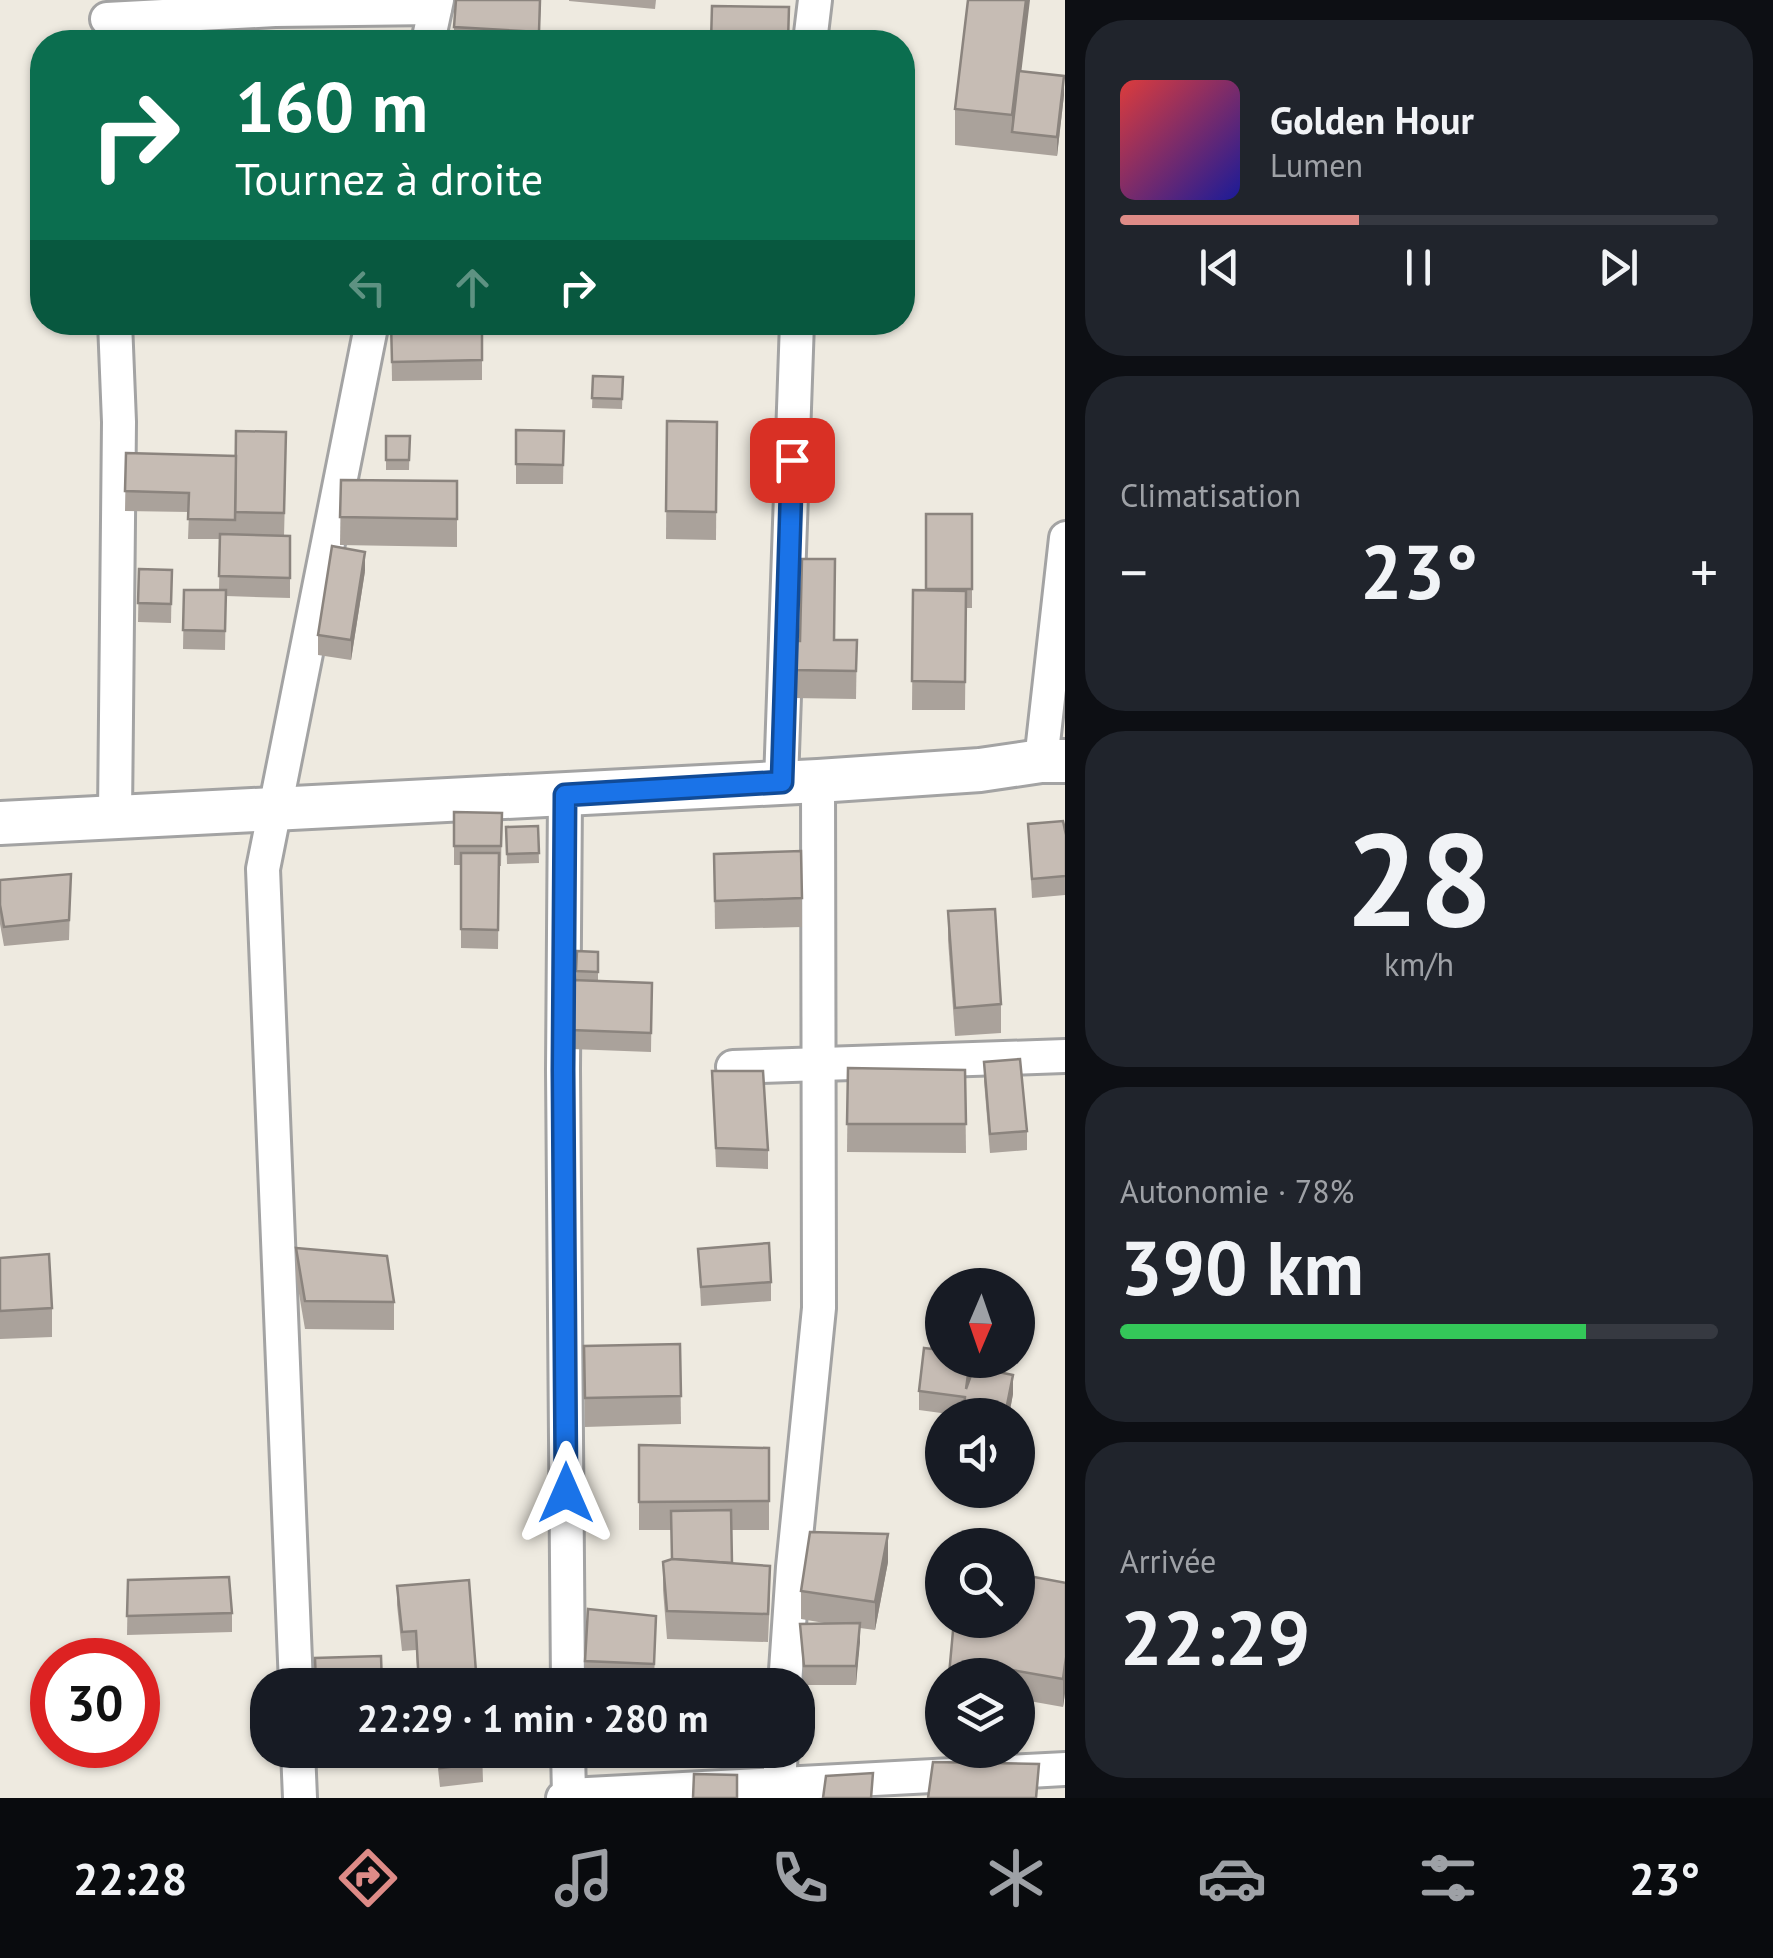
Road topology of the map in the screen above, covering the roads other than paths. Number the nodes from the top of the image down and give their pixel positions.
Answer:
1 (814, 0) edge
2 (436, 4) edge
3 (106, 20) edge
4 (431, 30) edge
5 (811, 30) edge
6 (116, 335) edge
7 (369, 335) edge
8 (797, 335) edge
9 (1065, 555) edge
10 (1053, 761) edge
11 (800, 782) junction
12 (565, 795) junction
13 (275, 806) junction
14 (116, 815) junction
15 (0, 822) edge
16 (1065, 1056) edge
17 (820, 1065) junction
18 (733, 1067) edge
19 (295, 1668) edge
20 (568, 1668) edge
21 (786, 1668) edge
22 (299, 1768) edge
23 (567, 1768) edge
24 (780, 1768) edge
25 (1065, 1769) edge
26 (779, 1784) junction
27 (566, 1796) edge
28 (300, 1798) edge

1 - 5 street
2 - 3 street
2 - 4 street
6 - 14 street
7 - 13 street
8 - 11 street
9 - 10 street
10 - 11 street
11 - 12 street
11 - 17 street
12 - 13 street
12 - 20 street
13 - 14 street
13 - 19 street
14 - 15 street
16 - 17 street
17 - 18 street
17 - 21 street
22 - 28 street
23 - 27 street
24 - 26 street
25 - 26 street
26 - 27 street

